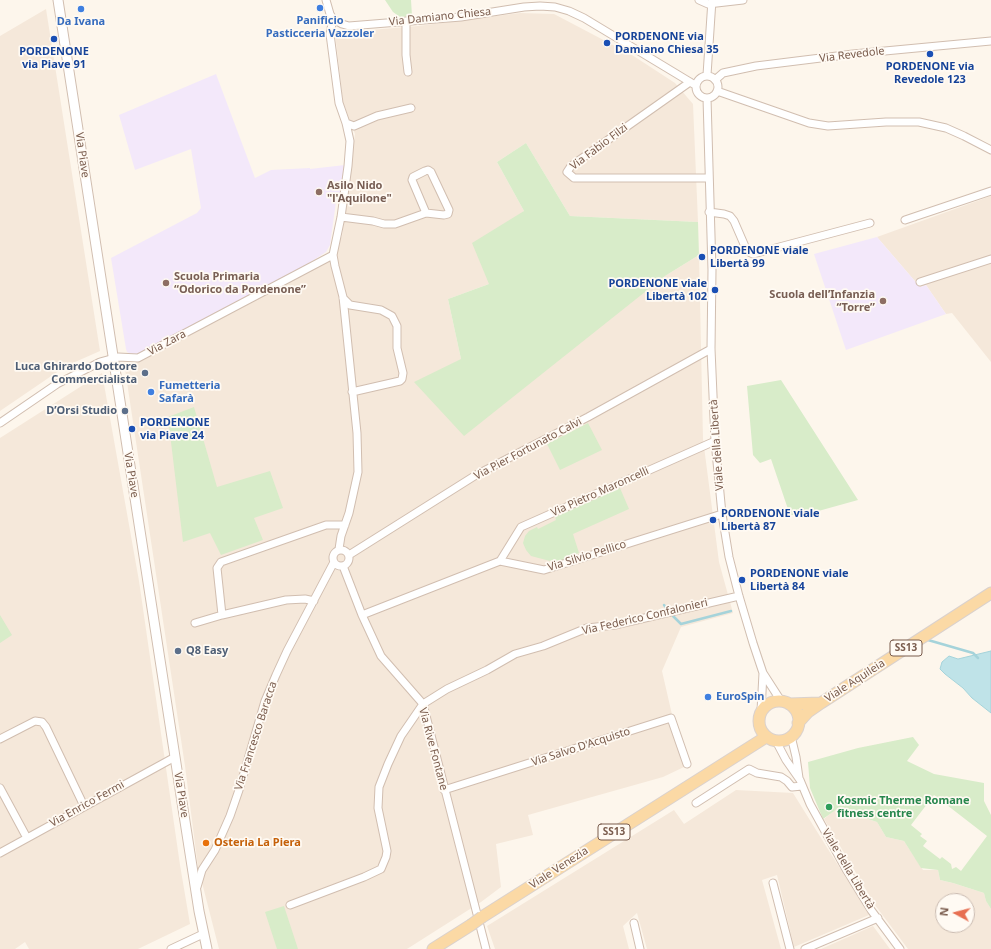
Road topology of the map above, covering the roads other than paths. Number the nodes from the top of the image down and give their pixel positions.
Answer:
1 (58, 0) edge
2 (326, 0) edge
3 (699, 0) edge
4 (743, 0) edge
5 (712, 2) edge
6 (333, 19) junction
7 (406, 22) junction
8 (991, 41) edge
9 (408, 72) dead end
10 (708, 76) junction
11 (715, 80) junction
12 (693, 84) junction
13 (717, 91) junction
14 (706, 98) junction
15 (411, 108) dead end
16 (346, 123) junction
17 (991, 150) edge
18 (708, 178) junction
19 (991, 191) edge
20 (709, 212) junction
21 (426, 213) junction
22 (341, 217) junction
23 (905, 220) dead end
24 (870, 223) dead end
25 (333, 255) junction
26 (991, 259) edge
27 (920, 282) dead end
28 (343, 297) junction
29 (711, 349) junction
30 (114, 358) junction
31 (352, 392) junction
32 (0, 423) edge
33 (715, 440) junction
34 (722, 514) junction
35 (345, 526) junction
36 (339, 549) junction
37 (349, 555) junction
38 (500, 561) junction
39 (334, 562) junction
40 (343, 566) junction
41 (991, 593) edge
42 (739, 596) junction
43 (314, 601) junction
44 (222, 614) junction
45 (362, 615) junction
46 (196, 623) dead end
47 (763, 673) junction
48 (785, 702) junction
49 (821, 703) junction
50 (423, 704) junction
51 (762, 711) junction
52 (798, 723) junction
53 (759, 726) junction
54 (791, 736) junction
55 (0, 739) edge
56 (771, 739) junction
57 (747, 748) junction
58 (175, 757) junction
59 (687, 764) dead end
60 (801, 783) junction
61 (0, 788) edge
62 (444, 790) junction
63 (696, 803) dead end
64 (84, 806) junction
65 (27, 838) junction
66 (0, 853) edge
67 (773, 883) dead end
68 (196, 891) junction
69 (290, 905) dead end
70 (878, 918) junction
71 (634, 923) dead end
72 (203, 934) junction
73 (171, 949) edge
74 (207, 949) edge
75 (433, 949) edge
76 (486, 949) edge
77 (640, 949) edge
78 (790, 949) edge
79 (805, 949) edge
80 (900, 949) edge

1 - 30 street, Via Piave
2 - 6 street
3 - 5 street
4 - 5 street
5 - 10 street
6 - 7 street, Via Damiano Chiesa
6 - 16 street
7 - 9 street
7 - 12 street, Via Damiano Chiesa
8 - 11 street, Via Revedole
10 - 11 street
10 - 12 street
11 - 13 street
12 - 14 street
12 - 18 street, Via Fabio Filzi
13 - 14 street
13 - 17 street
14 - 18 street, Viale della Libertà
15 - 16 street
16 - 22 street
18 - 20 street, Viale della Libertà
19 - 23 street
20 - 24 street
20 - 29 street, Viale della Libertà
21 - 21 street
21 - 22 street
22 - 25 street
25 - 28 street
25 - 30 street, Via Zara
26 - 27 street
28 - 31 street
28 - 31 street
29 - 33 street, Viale della Libertà
29 - 37 street, Via Pier Fortunato Calvi
30 - 32 street, Via Zara
30 - 58 street, Via Piave
31 - 35 street
33 - 34 street, Viale della Libertà
33 - 38 street, Via Pietro Maroncelli
34 - 38 street, Via Silvio Pellico
34 - 42 street, Viale della Libertà
35 - 36 street
35 - 44 street
36 - 37 street
36 - 39 street
37 - 40 street
38 - 45 street
39 - 40 street
39 - 43 street, Via Francesco Baracca
40 - 45 street, Via Rive Fontane
41 - 49 main road, Viale Aquileia / SS13
42 - 47 street, Viale della Libertà
42 - 50 street, Via Federico Confalonieri
43 - 44 street
43 - 68 street, Via Francesco Baracca
44 - 46 street
45 - 50 street, Via Rive Fontane
47 - 48 street, Viale della Libertà
47 - 51 street, Viale della Libertà
48 - 49 main road, Viale Aquileia
48 - 51 main road, Viale Aquileia
48 - 52 main road
49 - 52 main road, Viale Aquileia / SS13
50 - 62 street, Via Rive Fontane
50 - 69 street
51 - 53 main road, SS13
52 - 54 main road, Viale Aquileia / SS13
53 - 56 main road
53 - 57 main road, Viale Venezia / SS13
54 - 56 main road, SS13
54 - 60 street, Viale della Libertà
55 - 64 street
56 - 57 main road, Viale Venezia / SS13
56 - 60 street, Viale della Libertà
57 - 75 main road, Viale Venezia / SS13, bridge
58 - 64 street, Via Enrico Fermi
58 - 68 street, Via Piave
59 - 62 street, Via Salvo D'Acquisto
60 - 63 street
60 - 70 street, Viale della Libertà
61 - 65 street
62 - 76 street, Via Rive Fontane
64 - 65 street, Via Enrico Fermi
65 - 66 street, Via Enrico Fermi
67 - 78 street
68 - 72 street, Via Piave
70 - 79 street
70 - 80 street, Viale della Libertà
71 - 77 street
72 - 73 street
72 - 74 street, Via Piave

